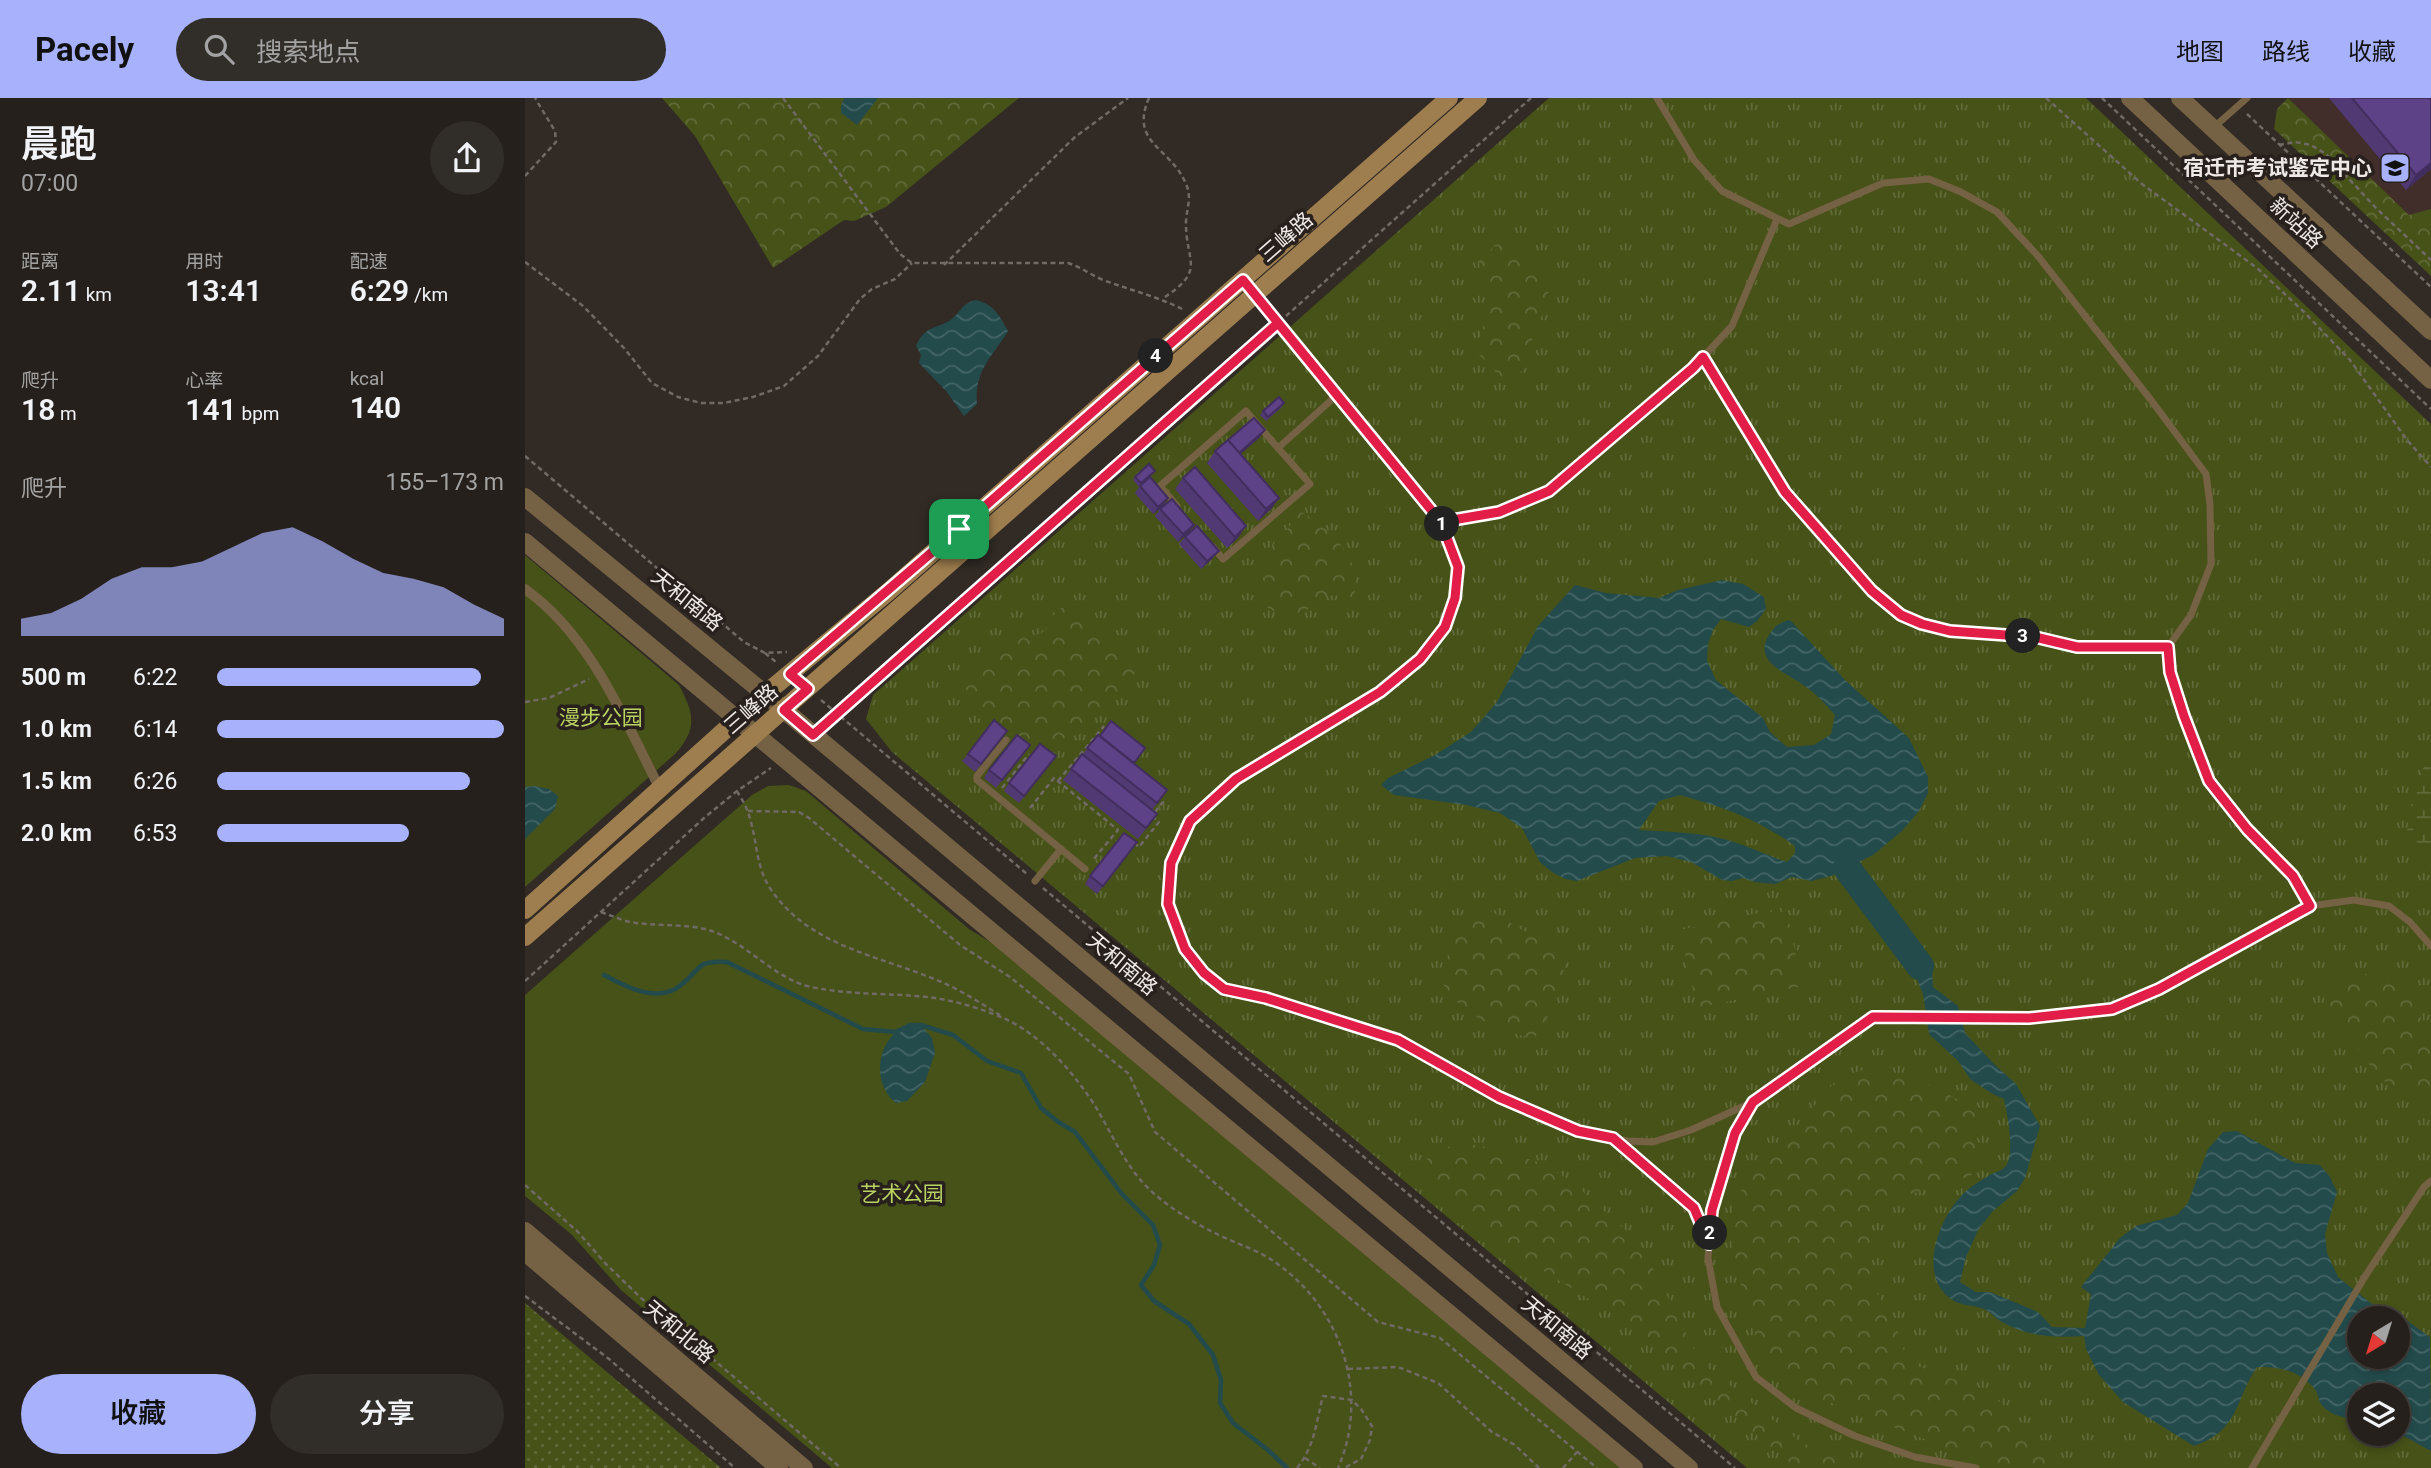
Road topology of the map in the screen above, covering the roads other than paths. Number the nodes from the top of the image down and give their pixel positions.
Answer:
1 (1449, 98) edge
2 (1478, 98) edge
3 (1657, 98) edge
4 (2130, 98) edge
5 (2180, 98) edge
6 (2248, 98) edge
7 (2213, 129) junction
8 (1777, 219) junction
9 (1243, 280) junction
10 (1255, 295) junction
11 (2431, 331) edge
12 (1703, 357) junction
13 (2431, 380) edge
14 (1337, 395) junction
15 (1278, 447) junction
16 (525, 497) edge
17 (1187, 517) edge
18 (1441, 522) junction
19 (1242, 524) edge
20 (1251, 534) junction
21 (1205, 538) edge
22 (525, 542) edge
23 (525, 589) edge
24 (2168, 647) junction
25 (765, 694) junction
26 (784, 710) junction
27 (736, 720) junction
28 (757, 734) junction
29 (1006, 740) edge
30 (660, 789) junction
31 (1061, 849) junction
32 (1085, 869) road end
33 (1035, 881) road end
34 (2310, 906) junction
35 (525, 910) edge
36 (525, 936) edge
37 (2431, 946) edge
38 (1753, 1102) junction
39 (1613, 1138) junction
40 (2431, 1181) edge
41 (525, 1231) edge
42 (1709, 1244) junction
43 (525, 1252) edge
44 (779, 1468) edge
45 (804, 1468) edge
46 (1634, 1468) edge
47 (1689, 1468) edge
48 (1976, 1468) edge
49 (2252, 1468) edge

1 - 9 main road, 三峰路
2 - 10 main road, 三峰路
3 - 8 lane
4 - 13 street, 新站路
5 - 7 street, 新站路
6 - 7 lane
7 - 11 street, 新站路
8 - 12 lane
8 - 24 lane
9 - 10 lane
9 - 25 main road, 三峰路
10 - 14 lane
10 - 26 main road, 三峰路
12 - 18 lane
12 - 24 lane
14 - 15 lane
14 - 18 lane
15 - 17 lane
15 - 20 lane
16 - 25 street, 天和南路
18 - 39 lane
19 - 20 lane
20 - 21 lane
22 - 27 street
23 - 30 street
24 - 34 lane
25 - 26 street, 天和南路
25 - 27 main road, 三峰路
26 - 28 main road, 三峰路
26 - 47 street, 天和南路
27 - 28 street
27 - 30 main road, 三峰路
28 - 36 main road, 三峰路
28 - 46 street
29 - 31 lane
30 - 35 main road, 三峰路
31 - 32 lane
31 - 33 lane
34 - 37 lane
34 - 38 lane
38 - 39 lane
38 - 42 lane
39 - 42 lane
40 - 49 lane
41 - 45 street, 天和北路
42 - 48 lane
43 - 44 street, 天和北路

